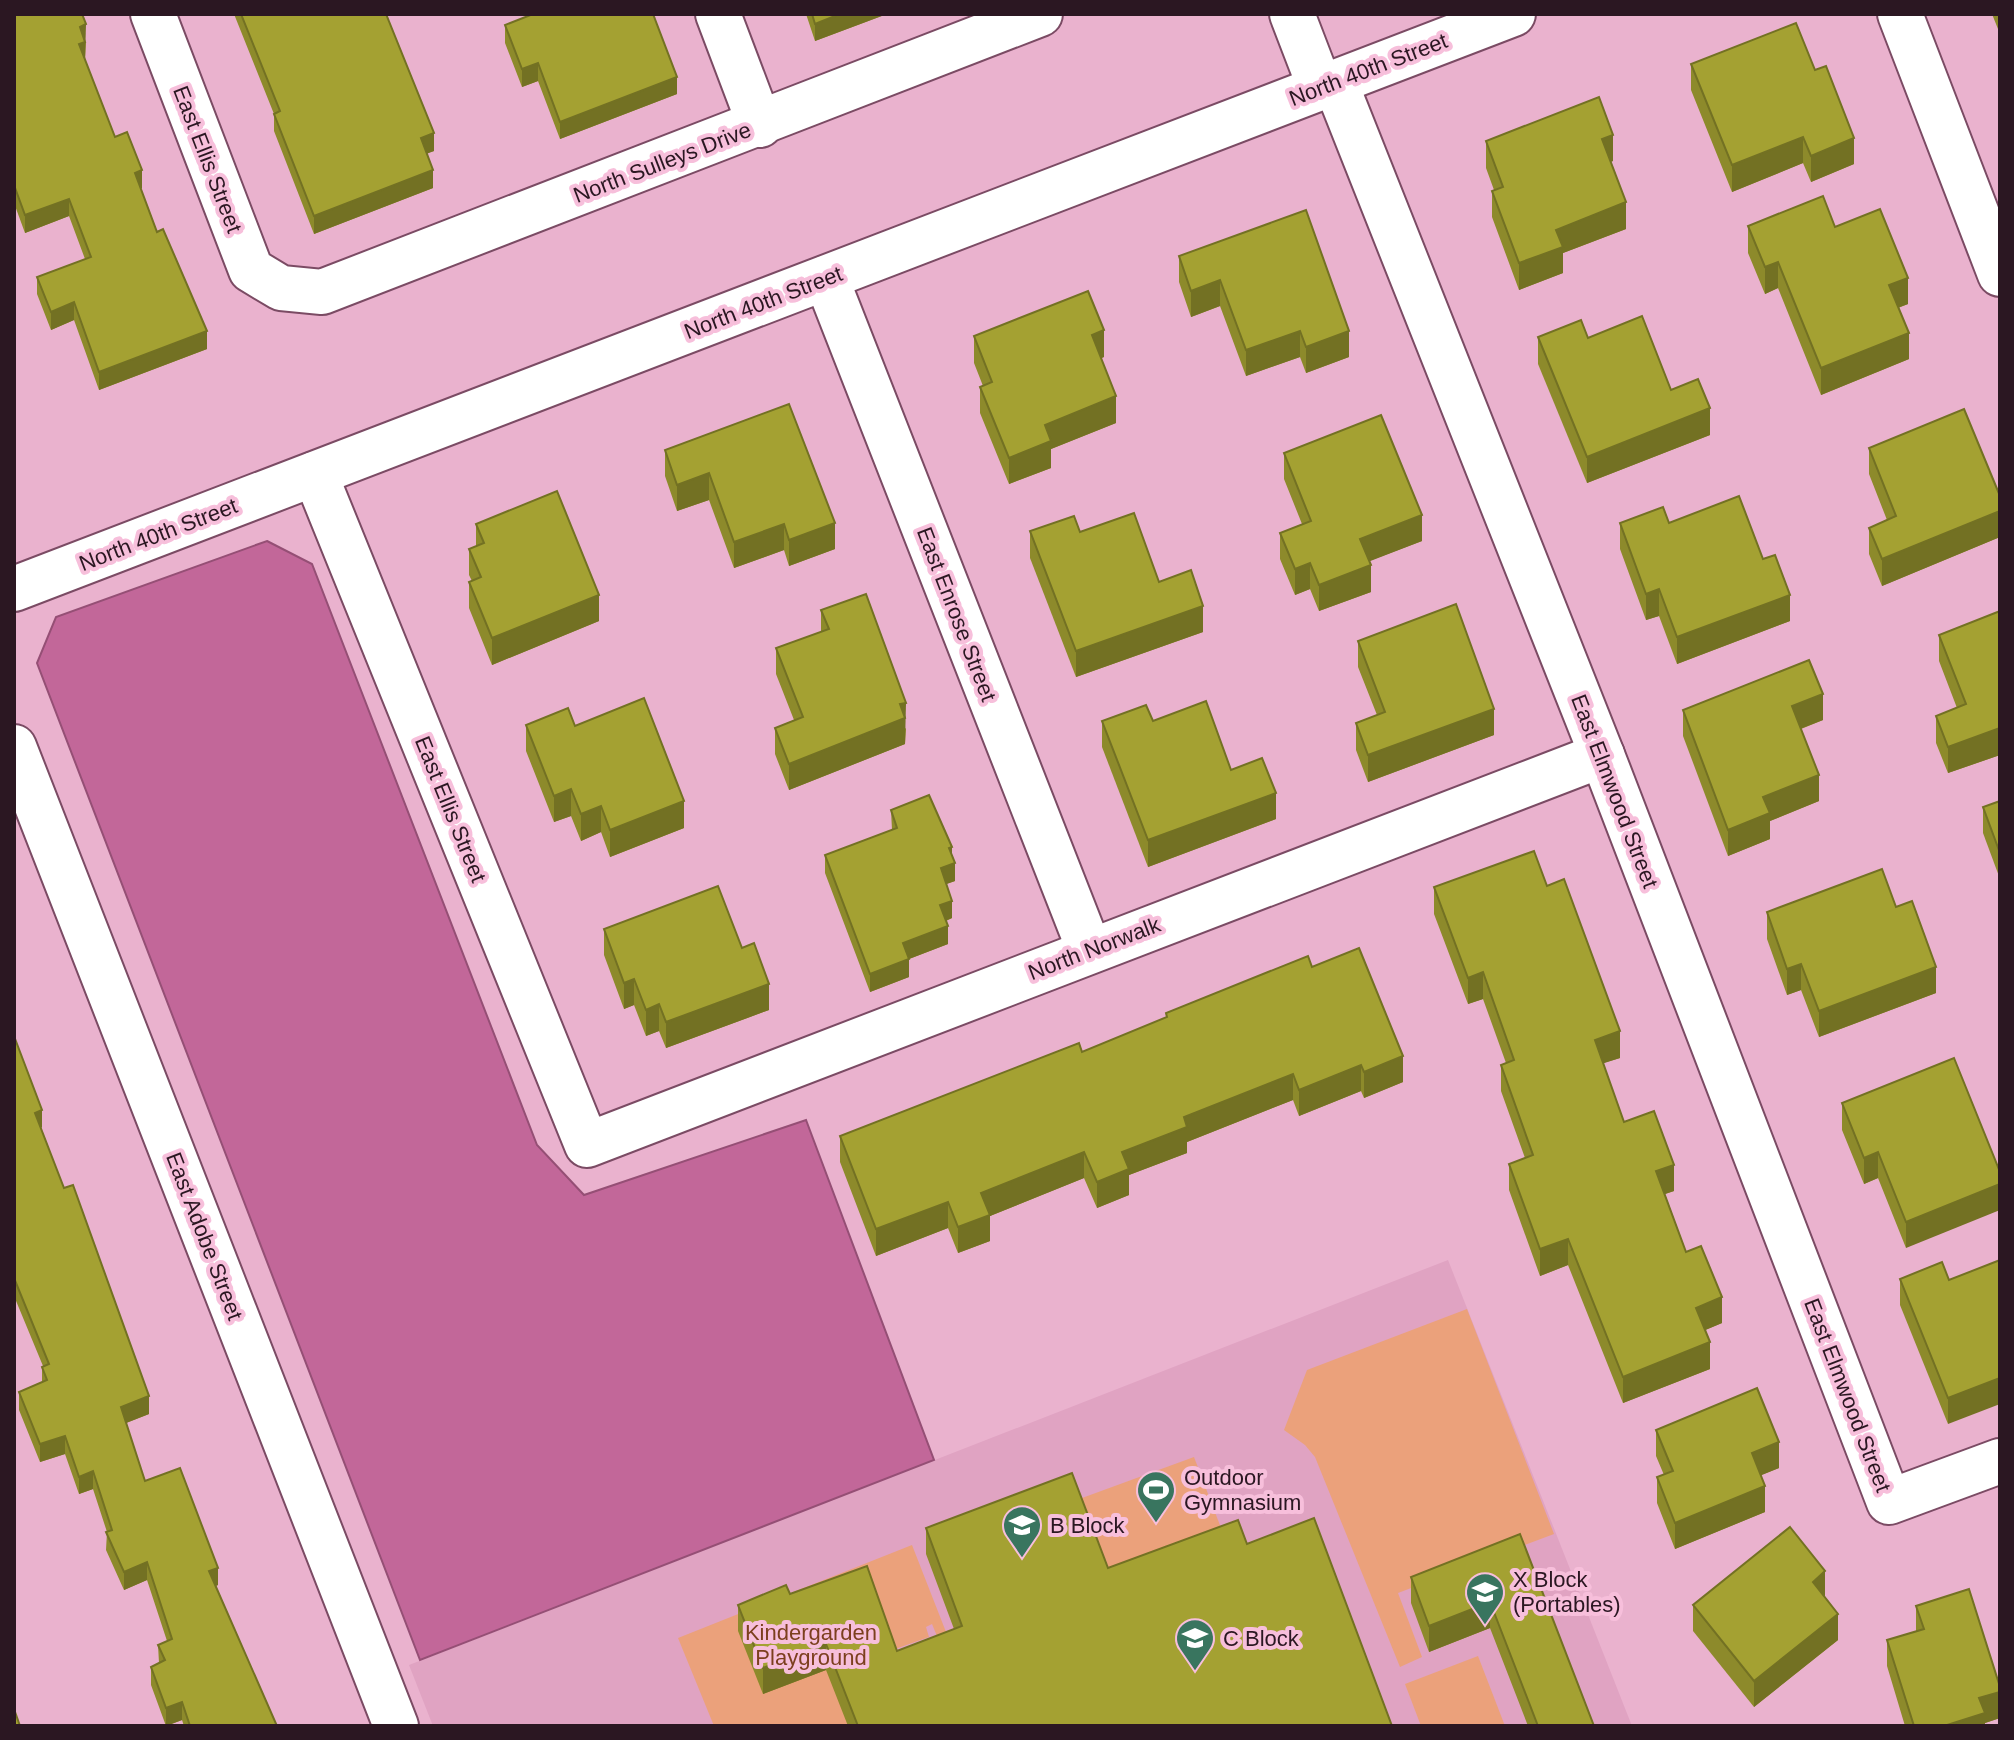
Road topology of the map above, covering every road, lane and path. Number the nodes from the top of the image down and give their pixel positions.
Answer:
1 (153, 14) edge
2 (718, 14) edge
3 (1040, 14) edge
4 (1292, 14) edge
5 (1513, 14) edge
6 (1900, 14) edge
7 (1328, 84) junction
8 (760, 125) junction
9 (2000, 274) edge
10 (826, 278) junction
11 (281, 288) joint
12 (315, 474) junction
13 (14, 589) edge
14 (14, 747) edge
15 (1602, 755) junction
16 (31, 839) edge
17 (1089, 949) junction
18 (587, 1145) joint
19 (2000, 1461) edge
20 (396, 1726) edge

1 - 11 street, East Ellis Street
2 - 8 street
3 - 8 street, North Sulleys Drive
4 - 7 street, East Elmwood Street
5 - 7 street, North 40th Street
6 - 9 street
7 - 10 street, North 40th Street
7 - 15 street, East Elmwood Street
8 - 11 street, North Sulleys Drive
10 - 12 street, North 40th Street
10 - 17 street, East Enrose Street
12 - 13 street, North 40th Street
12 - 18 street, East Ellis Street
14 - 16 street, East Adobe Street
15 - 17 street, North Norwalk
15 - 19 street, East Elmwood Street
16 - 20 street, East Adobe Street
17 - 18 street, North Norwalk

